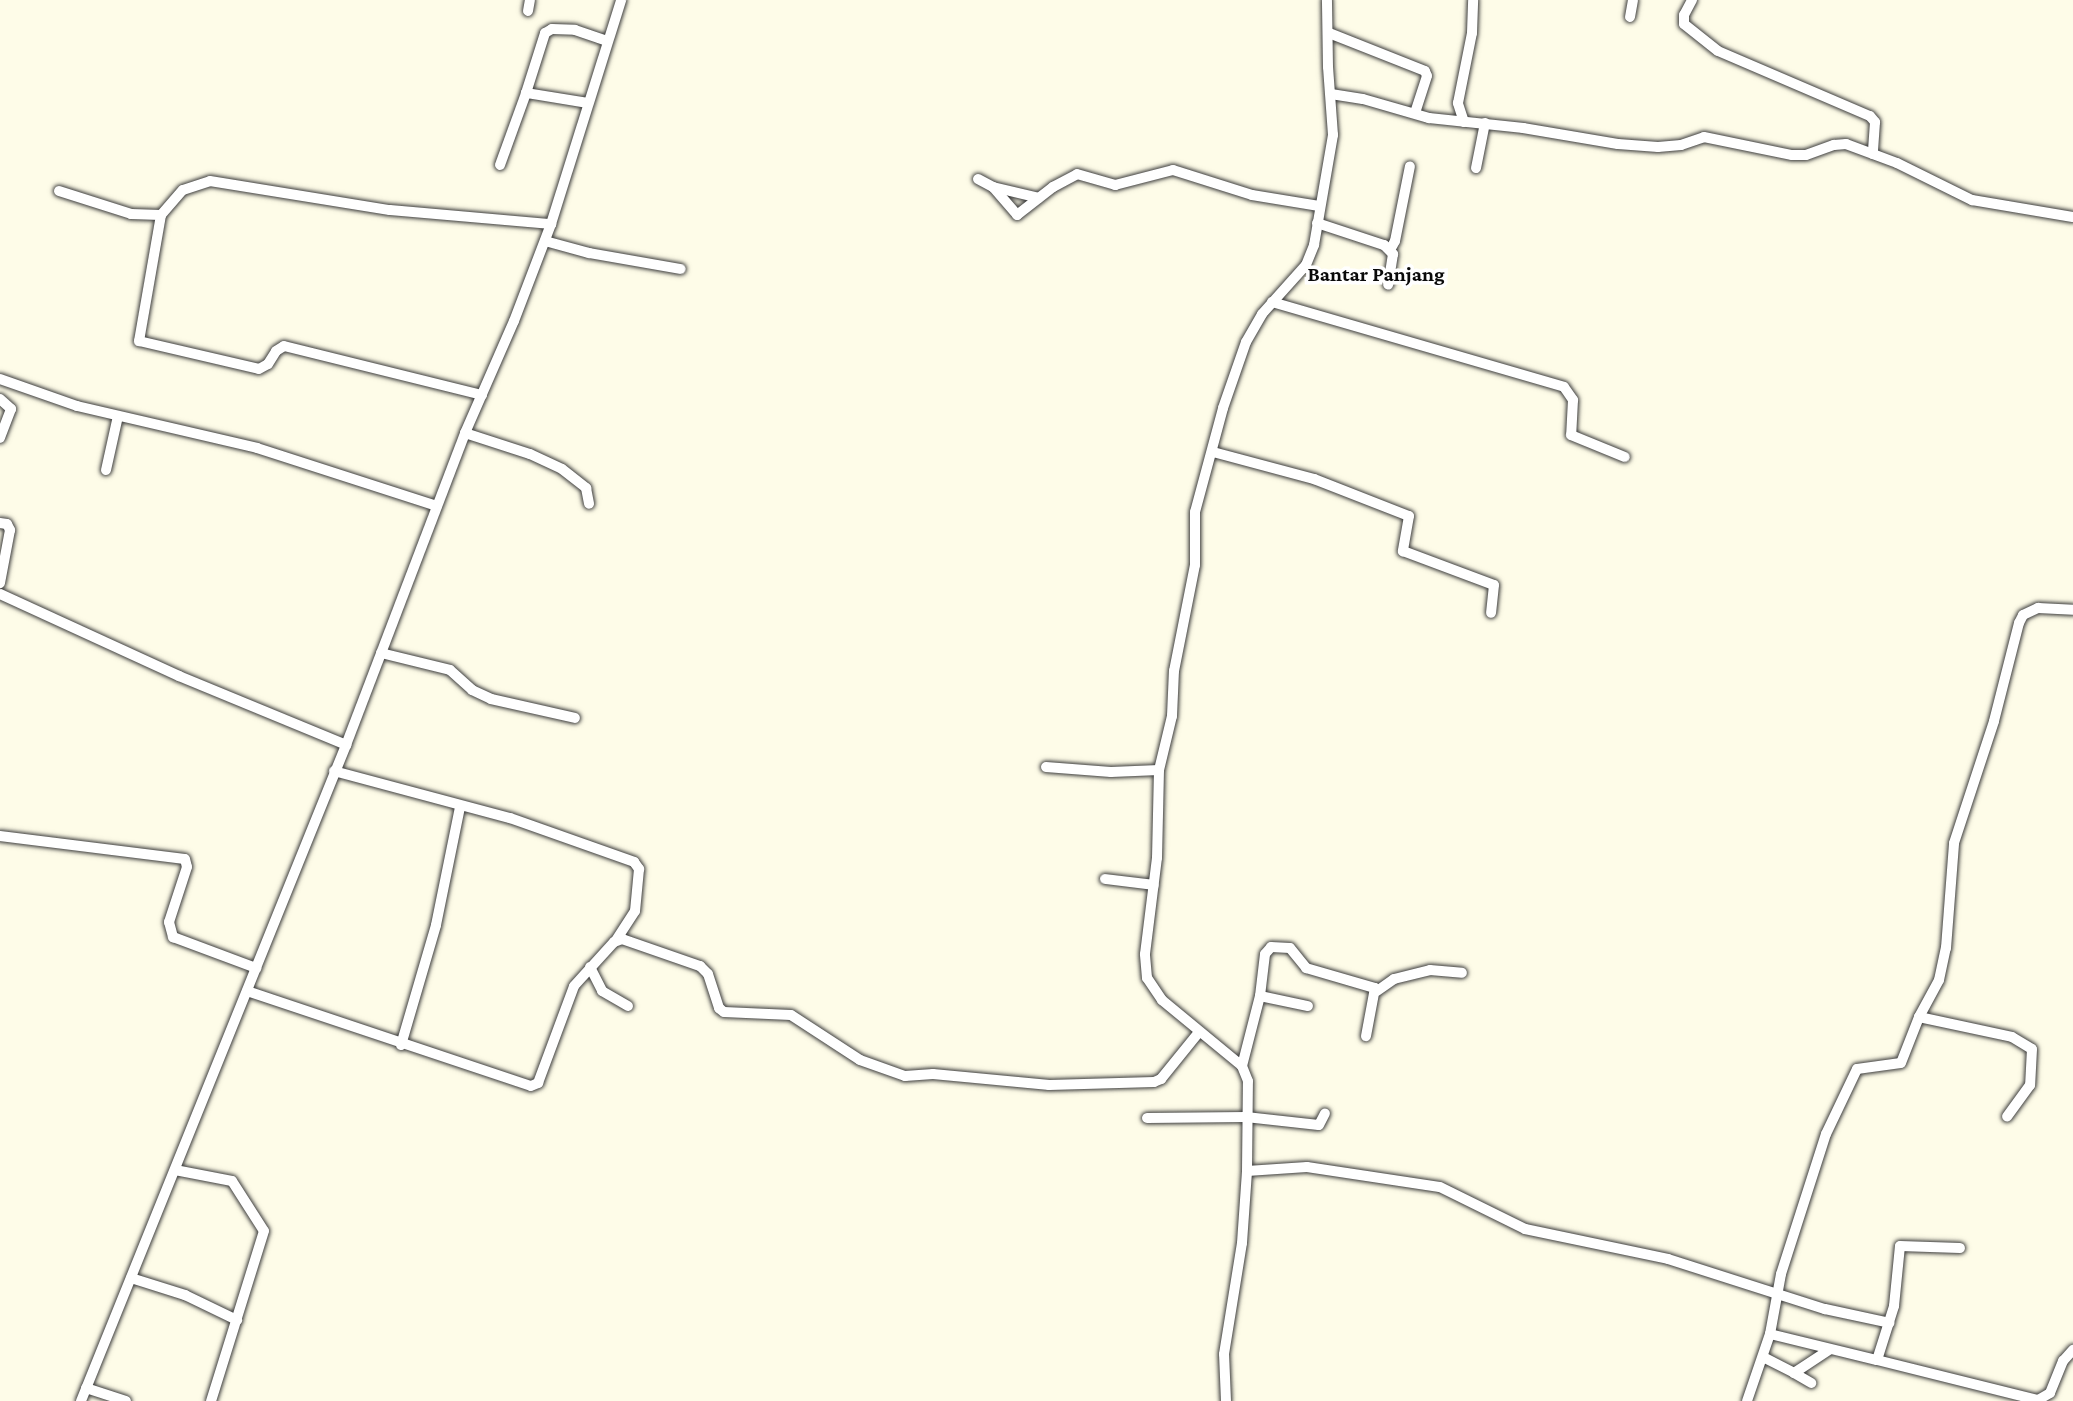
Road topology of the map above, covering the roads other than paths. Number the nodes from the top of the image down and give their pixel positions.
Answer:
1 (621, 0) edge
2 (1327, 0) edge
3 (1473, 0) edge
4 (1633, 0) edge
5 (1692, 0) edge
6 (1630, 17) dead end
7 (1329, 33) junction
8 (607, 41) junction
9 (526, 93) junction
10 (1331, 94) junction
11 (588, 103) junction
12 (1415, 112) junction
13 (1464, 122) junction
14 (1485, 123) junction
15 (1873, 154) junction
16 (500, 165) dead end
17 (1410, 166) dead end
18 (1476, 168) dead end
19 (978, 179) dead end
20 (993, 187) junction
21 (59, 191) dead end
22 (1039, 198) junction
23 (1319, 206) junction
24 (161, 215) junction
25 (2073, 217) edge
26 (1317, 223) junction
27 (551, 224) junction
28 (545, 241) junction
29 (1390, 250) junction
30 (681, 269) dead end
31 (1388, 285) dead end
32 (1272, 302) junction
33 (0, 379) edge
34 (482, 395) junction
35 (0, 399) edge
36 (118, 416) junction
37 (465, 433) junction
38 (0, 438) edge
39 (1213, 452) junction
40 (1625, 457) dead end
41 (106, 470) dead end
42 (589, 504) dead end
43 (437, 506) junction
44 (0, 523) edge
45 (0, 583) edge
46 (0, 594) edge
47 (2073, 610) edge
48 (1491, 613) dead end
49 (381, 653) junction
50 (575, 718) dead end
51 (346, 745) junction
52 (1046, 767) dead end
53 (1159, 770) junction
54 (334, 771) junction
55 (460, 807) junction
56 (0, 836) edge
57 (1105, 879) dead end
58 (1154, 885) junction
59 (614, 942) junction
60 (590, 967) junction
61 (256, 968) junction
62 (1462, 973) dead end
63 (1377, 990) junction
64 (247, 991) junction
65 (1260, 996) junction
66 (628, 1006) dead end
67 (1308, 1006) dead end
68 (1919, 1017) junction
69 (1199, 1032) junction
70 (1366, 1036) dead end
71 (401, 1045) junction
72 (1242, 1066) junction
73 (1325, 1113) dead end
74 (1246, 1117) junction
75 (2007, 1117) dead end
76 (1147, 1118) dead end
77 (175, 1170) junction
78 (1247, 1171) junction
79 (1960, 1248) dead end
80 (131, 1278) junction
81 (1777, 1292) junction
82 (237, 1320) junction
83 (1890, 1323) junction
84 (1770, 1334) junction
85 (1829, 1350) junction
86 (2073, 1350) edge
87 (1763, 1357) junction
88 (1877, 1360) junction
89 (1794, 1373) junction
90 (1811, 1383) dead end
91 (86, 1388) junction
92 (2006, 1398) edge
93 (81, 1401) edge
94 (126, 1401) edge
95 (211, 1401) edge
96 (1226, 1401) edge
97 (1747, 1401) edge

1 - 8 street
2 - 7 street
3 - 13 street
4 - 6 street
5 - 15 street
7 - 10 street
7 - 12 street
8 - 9 street
8 - 11 street
9 - 11 street
9 - 16 street
10 - 12 street
10 - 23 street
11 - 27 street
12 - 13 street
13 - 14 street
14 - 15 street
14 - 18 street
15 - 25 street
17 - 29 street
19 - 20 street
20 - 22 street
20 - 22 street
21 - 24 street
22 - 23 street
23 - 26 street
24 - 27 street
24 - 34 street
26 - 29 street
26 - 32 street
27 - 28 street
28 - 30 street
28 - 34 street
29 - 31 street
32 - 39 street
32 - 40 street
33 - 36 street
34 - 37 street
35 - 38 street
36 - 41 street
36 - 43 street
37 - 42 street
37 - 43 street
39 - 48 street
39 - 53 street
43 - 49 street
44 - 45 street
46 - 51 street
47 - 68 street
49 - 50 street
49 - 51 street
51 - 54 street
52 - 53 street
53 - 58 street
54 - 55 street
54 - 61 street
55 - 59 street
55 - 71 street
56 - 61 street
57 - 58 street
58 - 69 street
59 - 60 street
59 - 69 street
60 - 66 street
60 - 71 street
61 - 64 street
62 - 63 street
63 - 65 street
63 - 70 street
64 - 71 street
64 - 77 street
65 - 67 street
65 - 72 street
68 - 75 street
68 - 81 street
69 - 72 street
72 - 74 street
73 - 74 street
74 - 76 street
74 - 78 street
77 - 80 street
77 - 82 street
78 - 81 street
78 - 96 street
79 - 83 street
80 - 82 street
80 - 91 street
81 - 83 street
81 - 84 street
82 - 95 street
83 - 88 street
84 - 85 street
84 - 87 street
85 - 88 street
85 - 89 street
86 - 92 street
87 - 89 street
87 - 97 street
88 - 92 street
89 - 90 street
91 - 93 street
91 - 94 street

